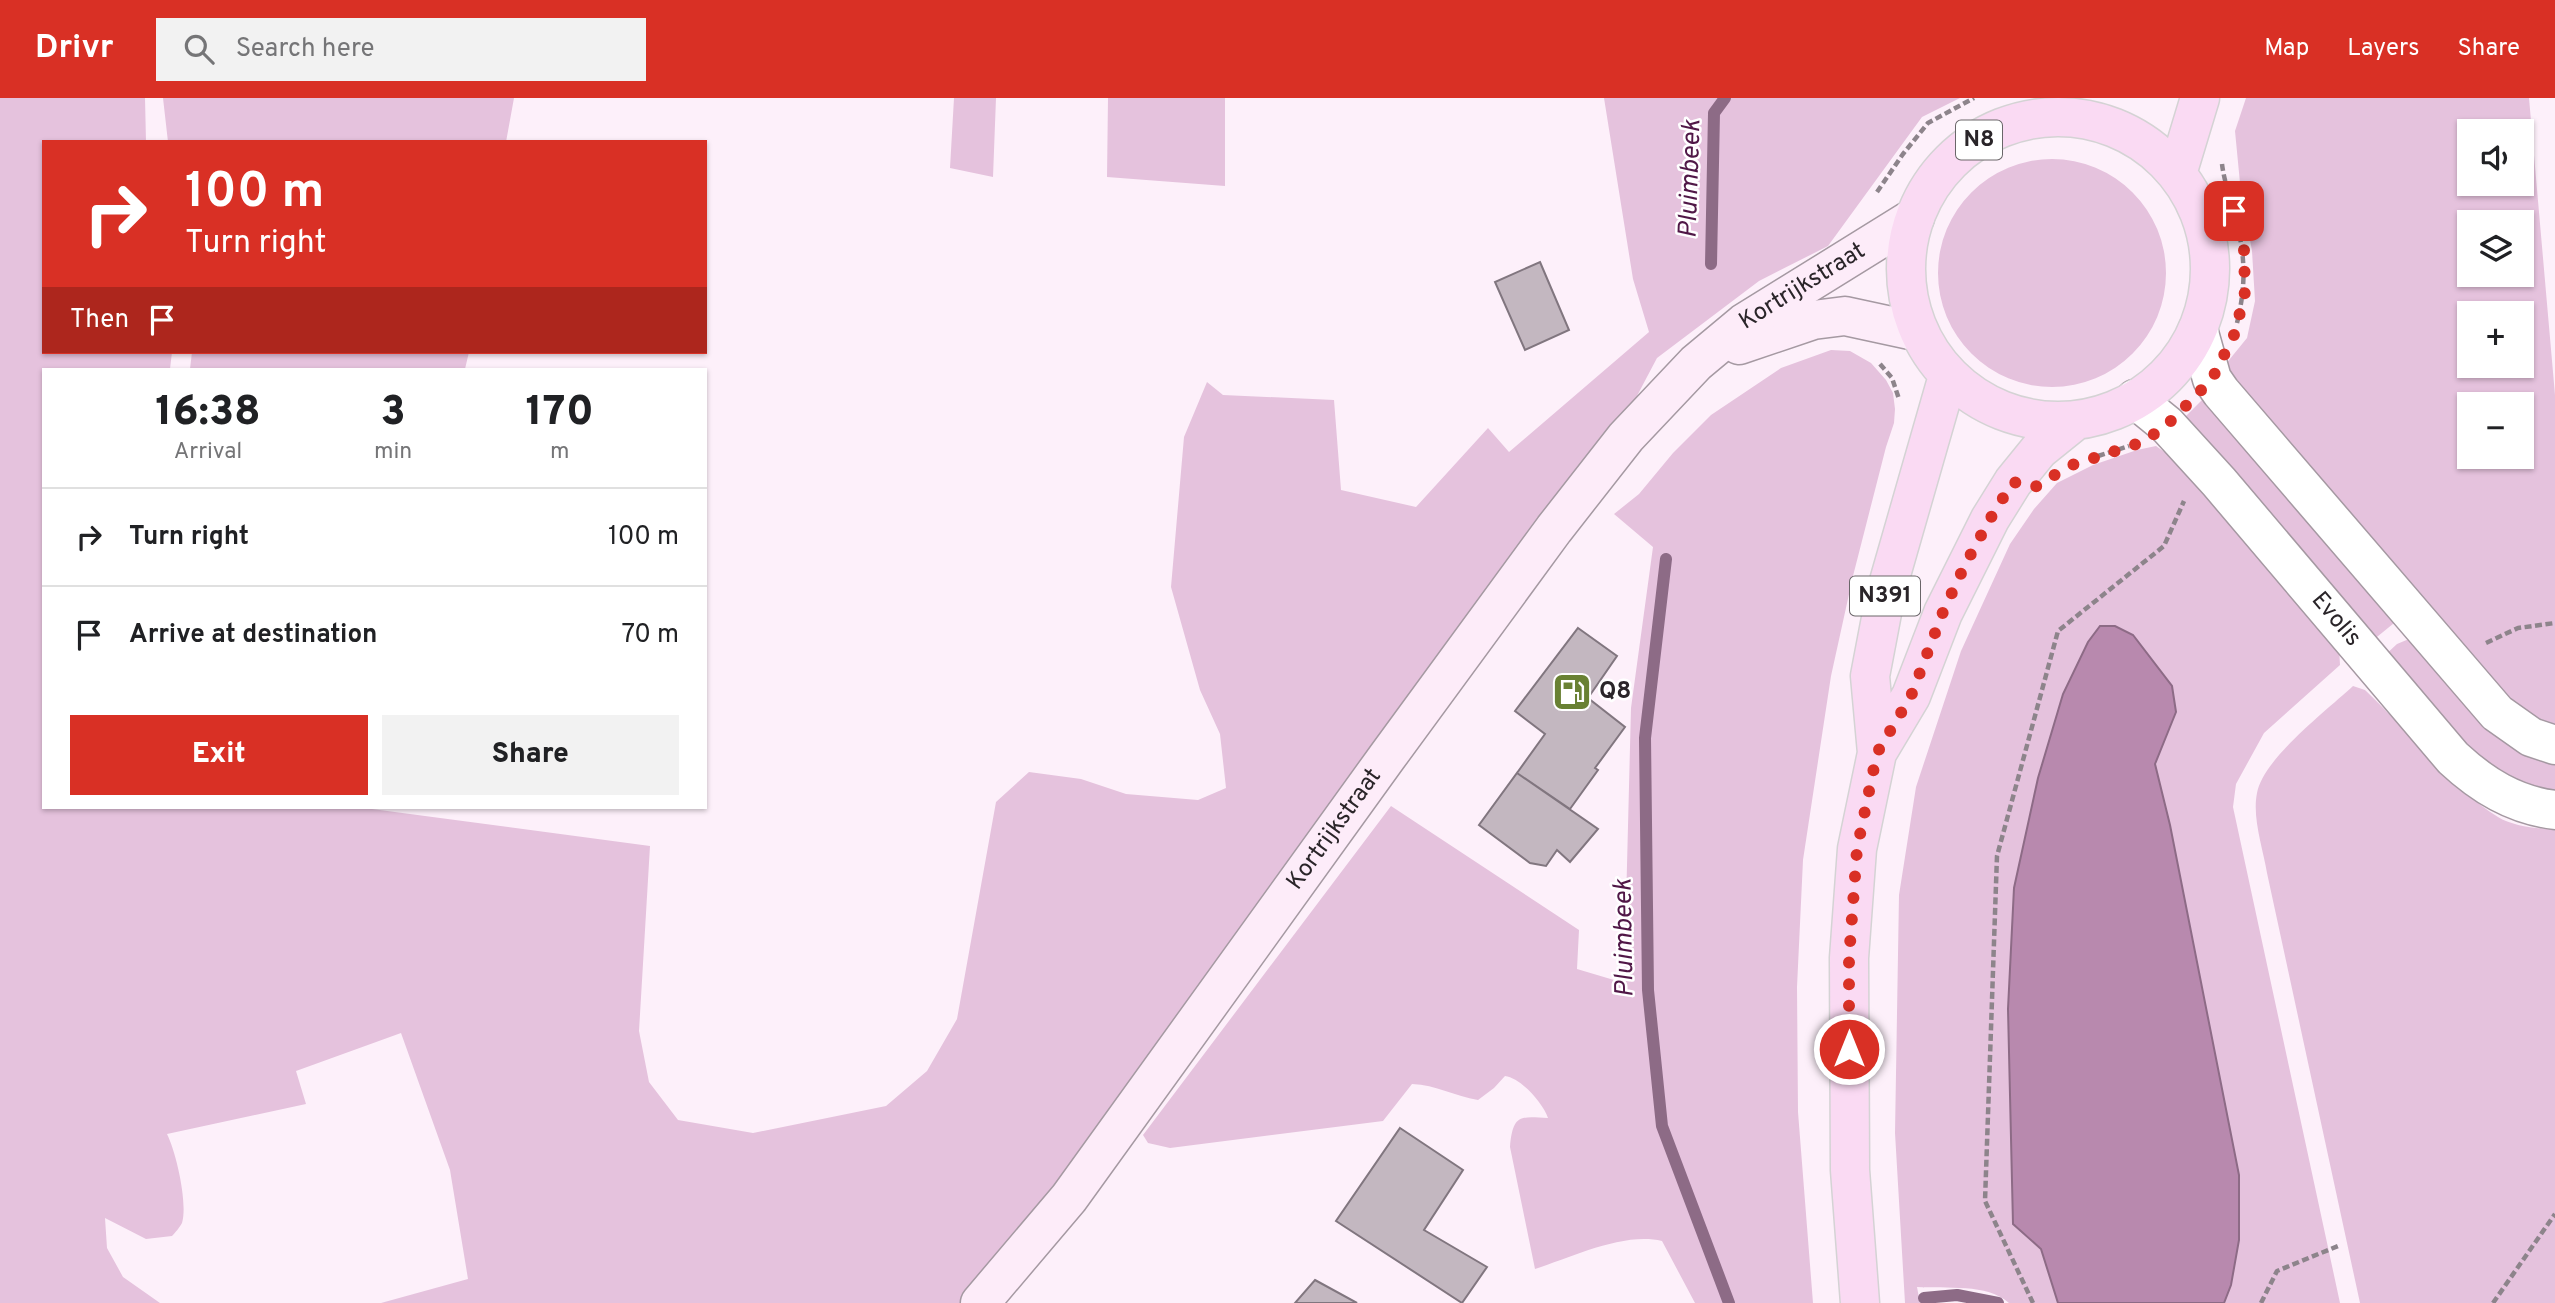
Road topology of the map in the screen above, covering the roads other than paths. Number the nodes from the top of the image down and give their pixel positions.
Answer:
1 (2200, 98) edge
2 (2088, 108) edge
3 (2177, 174) junction
4 (1915, 217) junction
5 (2198, 329) junction
6 (1919, 332) junction
7 (1696, 363) junction
8 (1948, 376) junction
9 (2135, 399) junction
10 (2075, 421) junction
11 (2555, 745) edge
12 (1877, 753) junction
13 (2555, 810) edge
14 (981, 1303) edge
15 (1860, 1303) edge

1 - 3 main road
2 - 3 main road, N8
2 - 4 main road, N8
3 - 5 main road, N8
4 - 6 main road, N8
4 - 7 main road, Kortrijkstraat
5 - 9 main road, N8
5 - 11 street
6 - 7 main road, Kortrijkstraat
6 - 8 main road, N8
7 - 14 main road, Kortrijkstraat
8 - 10 main road, N8
8 - 12 main road, N391
9 - 10 main road, N8
9 - 13 street, Evolis
10 - 12 main road, N391
12 - 15 main road, N391

